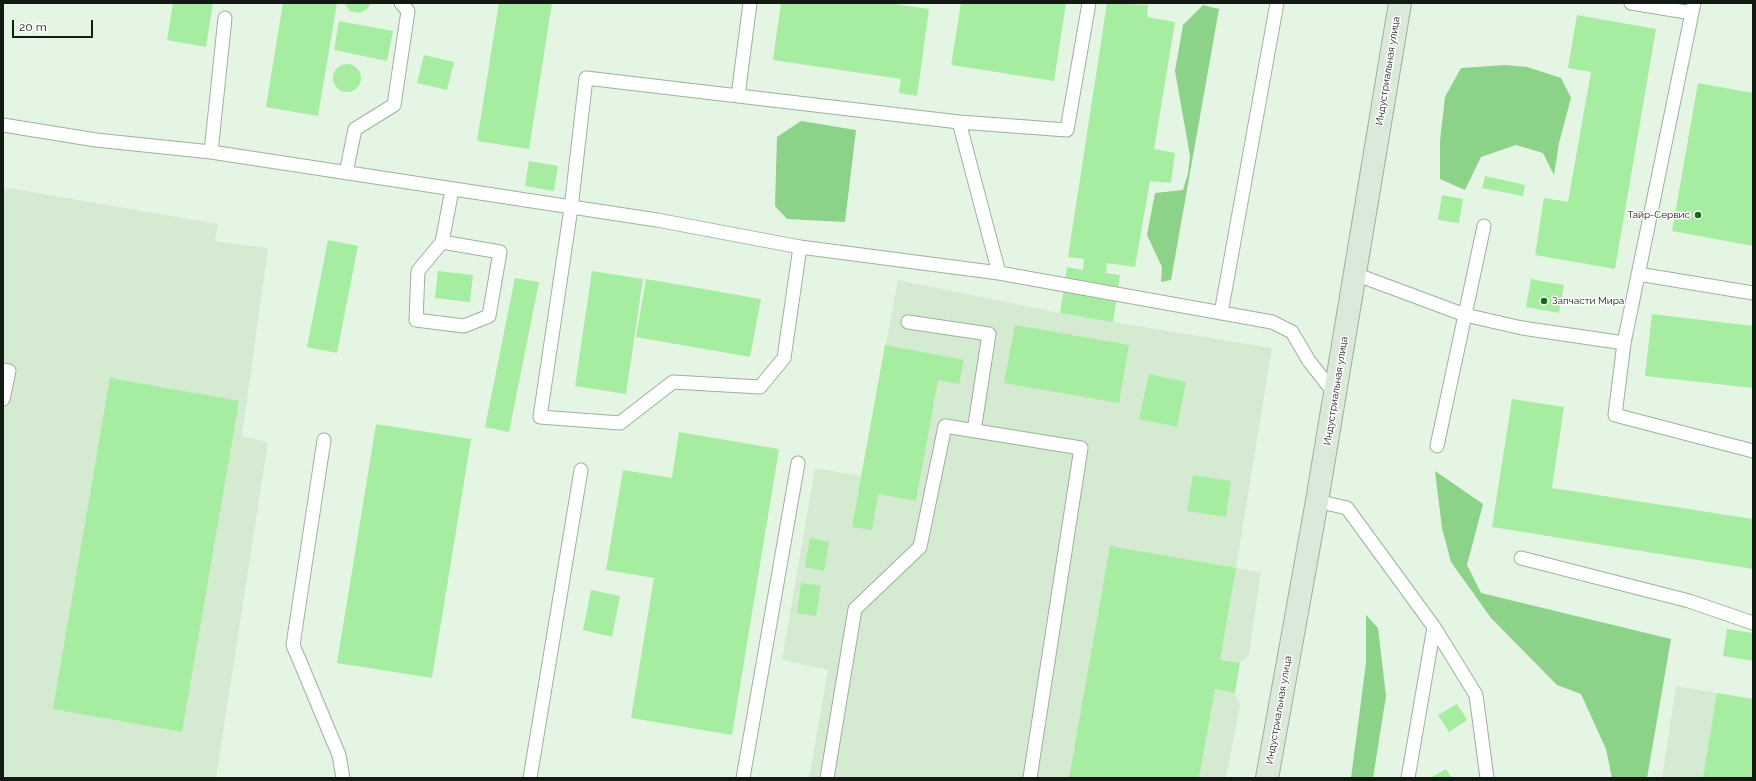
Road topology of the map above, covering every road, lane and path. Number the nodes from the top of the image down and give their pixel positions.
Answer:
1 (401, 3) edge
2 (750, 3) edge
3 (1089, 3) edge
4 (1277, 3) edge
5 (1400, 3) edge
6 (1631, 3) edge
7 (1693, 8) edge
8 (225, 18) dead end
9 (738, 96) junction
10 (960, 122) junction
11 (3, 125) edge
12 (211, 152) junction
13 (346, 173) junction
14 (452, 190) junction
15 (571, 208) junction
16 (1484, 226) dead end
17 (442, 242) junction
18 (800, 247) junction
19 (999, 273) junction
20 (1355, 274) junction
21 (1638, 274) junction
22 (1753, 293) edge
23 (1221, 313) junction
24 (1465, 314) junction
25 (908, 322) dead end
26 (1624, 343) junction
27 (3, 370) edge
28 (1335, 394) junction
29 (3, 399) edge
30 (974, 431) junction
31 (324, 440) dead end
32 (1437, 446) dead end
33 (1753, 451) edge
34 (798, 464) dead end
35 (581, 470) dead end
36 (1317, 501) junction
37 (1521, 558) dead end
38 (1753, 623) edge
39 (1434, 627) junction
40 (343, 778) edge
41 (530, 778) edge
42 (743, 778) edge
43 (827, 778) edge
44 (1030, 778) edge
45 (1267, 778) edge
46 (1408, 778) edge
47 (1487, 778) edge

1 - 13 lane
2 - 9 lane
3 - 10 lane
4 - 23 lane
5 - 20 main road, Индустриальная улица
6 - 7 lane
7 - 21 lane
8 - 12 lane
9 - 10 lane
9 - 15 lane
10 - 19 lane
11 - 12 lane
12 - 13 lane
13 - 14 lane
14 - 15 lane
14 - 17 lane
15 - 18 lane
15 - 18 lane
16 - 24 lane
17 - 17 lane
18 - 19 lane
19 - 23 lane
20 - 24 lane
20 - 28 main road, Индустриальная улица
21 - 22 lane
21 - 26 lane
23 - 28 lane
24 - 26 lane
24 - 32 lane
25 - 30 lane
26 - 33 lane
27 - 29 lane
28 - 36 main road, Индустриальная улица
30 - 43 lane
30 - 44 lane
31 - 40 lane
34 - 42 lane
35 - 41 lane
36 - 39 lane
36 - 45 main road, Индустриальная улица
37 - 38 lane
39 - 46 lane
39 - 47 lane

